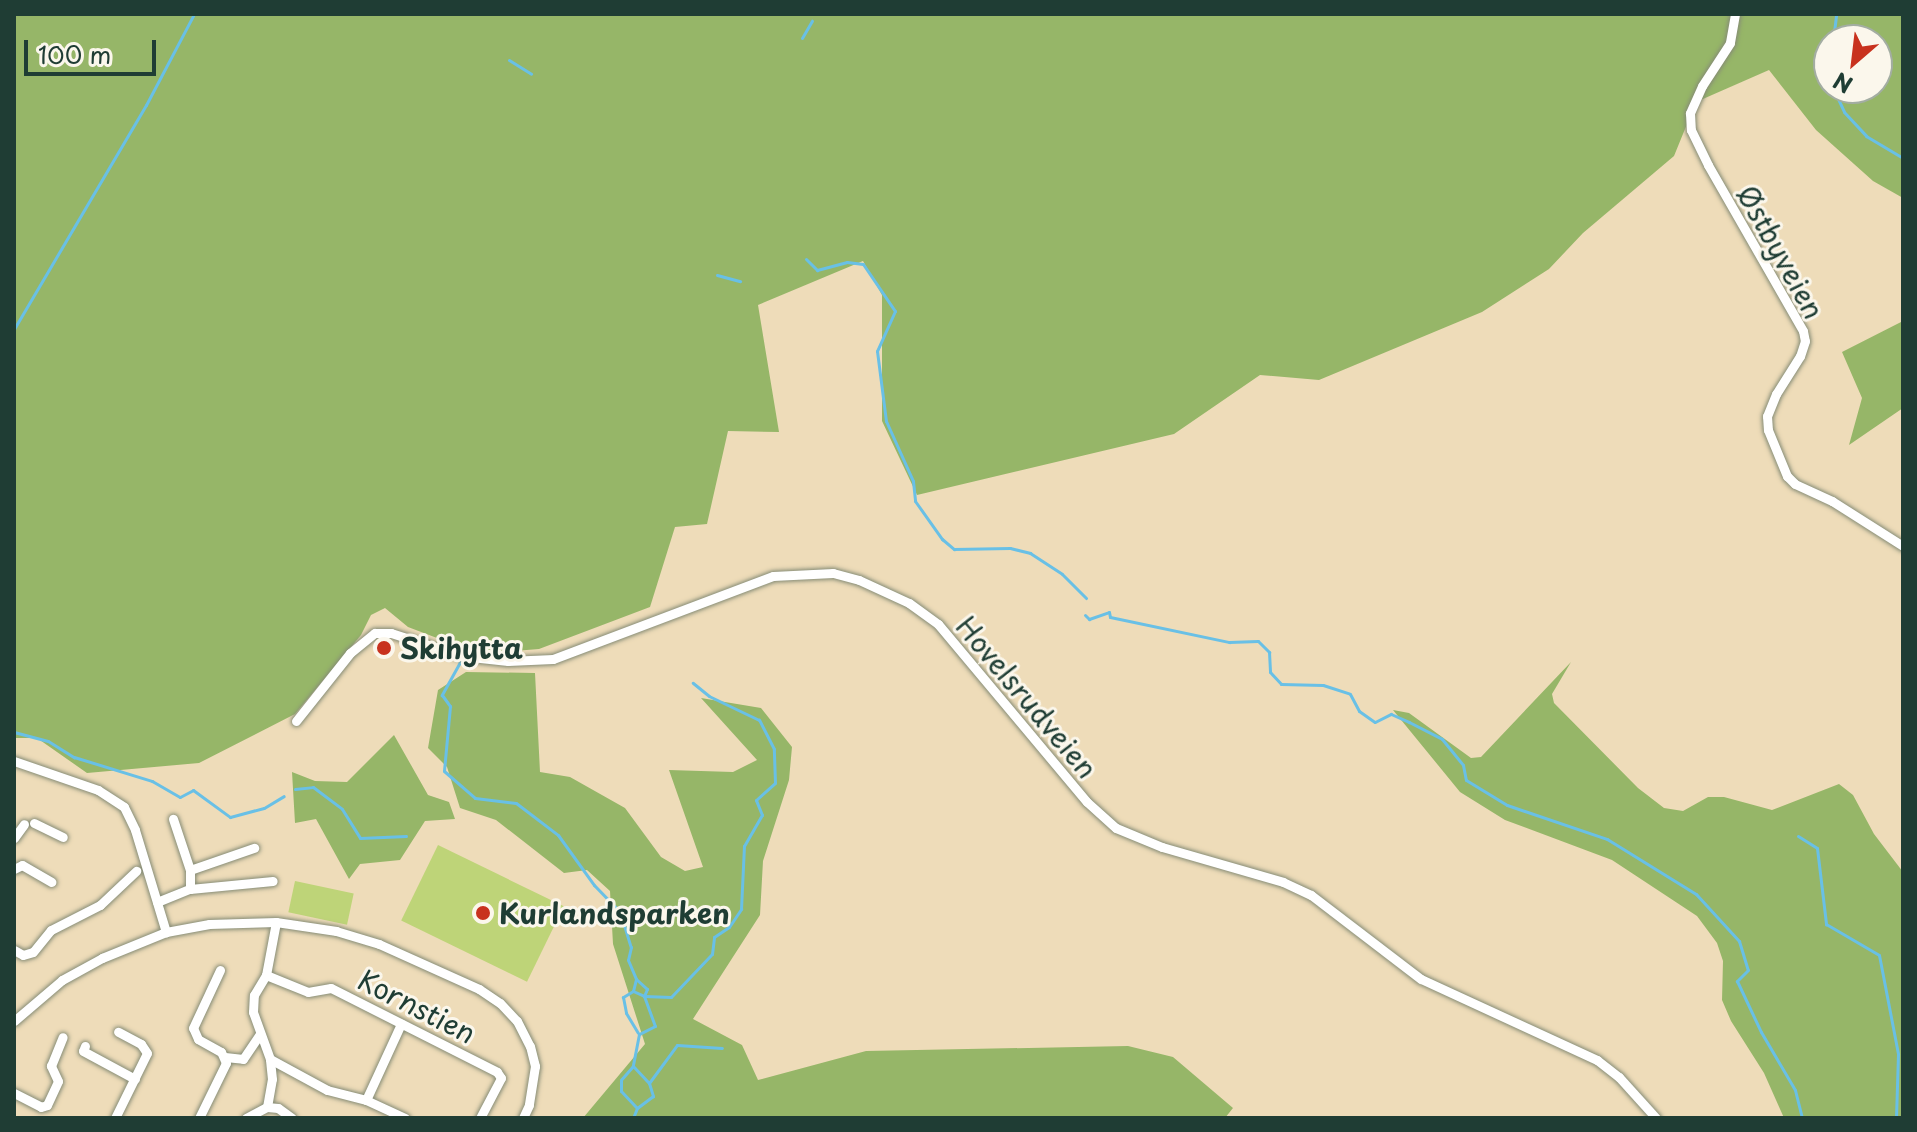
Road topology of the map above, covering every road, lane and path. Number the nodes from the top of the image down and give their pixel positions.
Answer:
1 (1735, 14) edge
2 (1903, 546) edge
3 (296, 721) dead end
4 (14, 761) edge
5 (173, 819) dead end
6 (63, 837) dead end
7 (14, 838) edge
8 (254, 848) dead end
9 (14, 869) edge
10 (190, 870) junction
11 (136, 871) dead end
12 (14, 876) edge
13 (273, 881) dead end
14 (52, 882) dead end
15 (190, 889) junction
16 (157, 902) junction
17 (276, 922) junction
18 (166, 932) junction
19 (14, 950) edge
20 (220, 970) dead end
21 (266, 975) junction
22 (14, 1021) edge
23 (401, 1024) junction
24 (118, 1032) dead end
25 (259, 1035) junction
26 (63, 1037) dead end
27 (85, 1046) dead end
28 (225, 1057) junction
29 (270, 1059) junction
30 (135, 1079) junction
31 (14, 1093) edge
32 (366, 1100) junction
33 (267, 1107) junction
34 (115, 1118) edge
35 (199, 1118) edge
36 (246, 1118) edge
37 (292, 1118) edge
38 (405, 1118) edge
39 (480, 1118) edge
40 (523, 1118) edge
41 (1656, 1118) edge

1 - 2 street, Østbyveien
3 - 41 street, Hovelsrudveien
4 - 16 street
5 - 10 street
6 - 7 street
8 - 10 street
9 - 12 street
9 - 14 street
10 - 15 street
11 - 19 street
13 - 15 street
15 - 16 street
16 - 18 street
17 - 18 street
17 - 21 street
17 - 40 street
18 - 22 street
20 - 28 street
21 - 23 street, Kornstien
21 - 25 street
23 - 32 street
23 - 39 street, Kornstien
24 - 30 street
25 - 28 street
25 - 29 street
26 - 31 street
27 - 30 street
28 - 35 street
29 - 32 street
29 - 33 street
30 - 34 street
32 - 38 street
33 - 36 street
33 - 37 street

